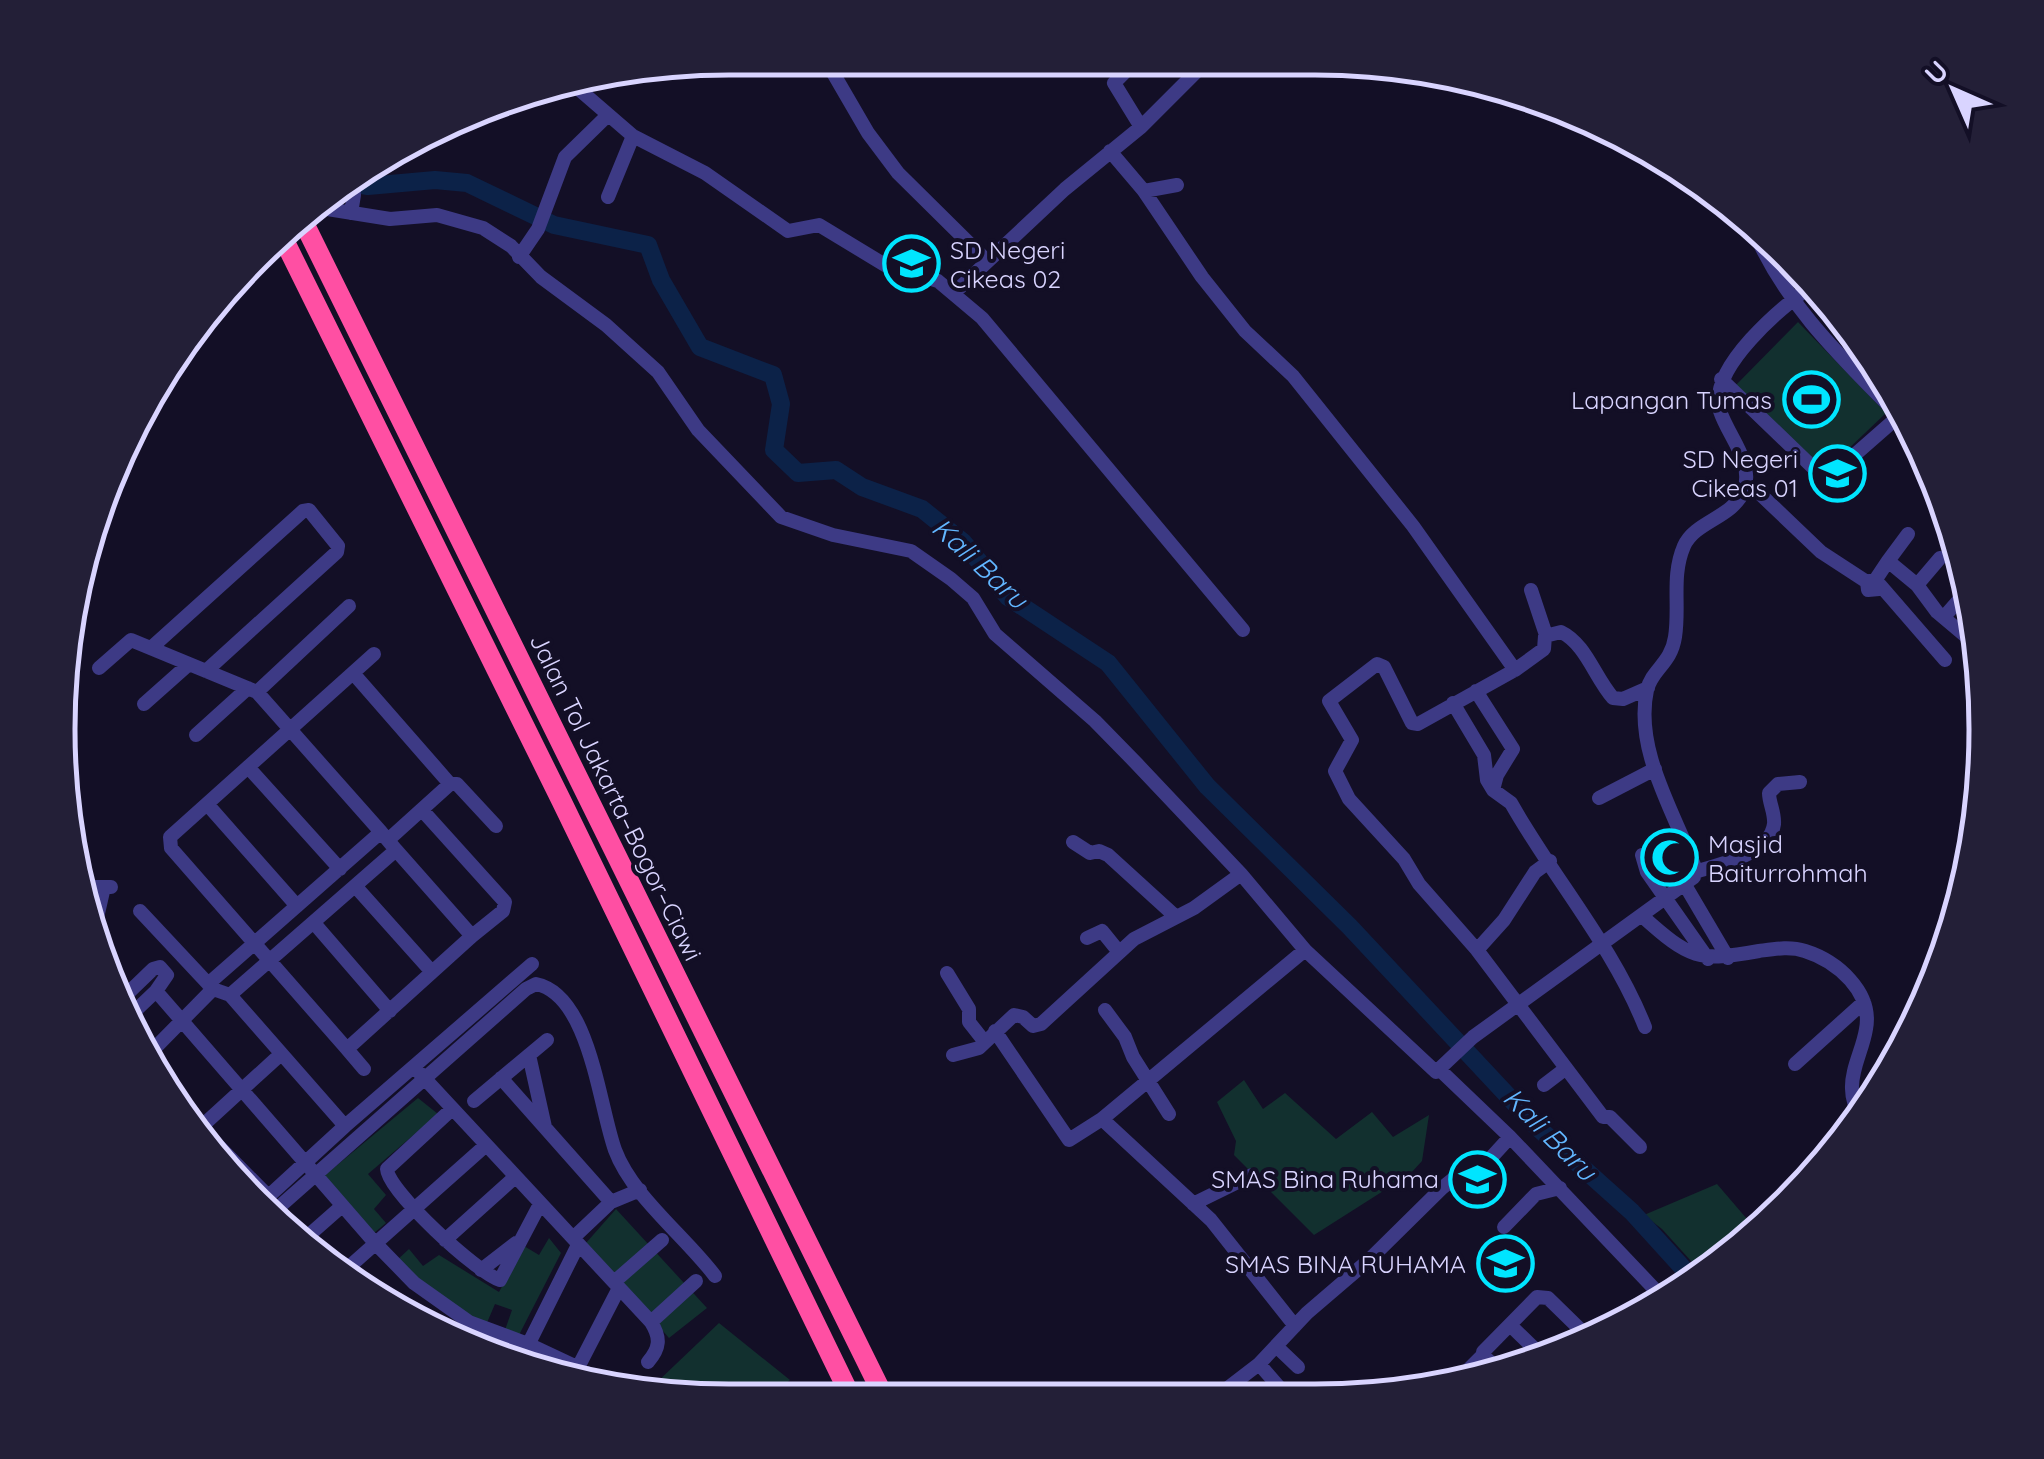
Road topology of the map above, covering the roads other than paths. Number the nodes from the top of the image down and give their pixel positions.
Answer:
1 (834, 75) edge
2 (1121, 75) edge
3 (1196, 75) edge
4 (581, 92) edge
5 (607, 116) junction
6 (1141, 127) junction
7 (633, 136) junction
8 (1110, 151) junction
9 (1177, 185) dead end
10 (1144, 192) junction
11 (354, 194) edge
12 (608, 197) dead end
13 (331, 210) edge
14 (351, 214) junction
15 (308, 229) edge
16 (288, 247) edge
17 (520, 257) junction
18 (1769, 259) edge
19 (986, 260) junction
20 (954, 293) junction
21 (1802, 293) edge
22 (1792, 300) junction
23 (1722, 378) junction
24 (1871, 385) edge
25 (1894, 425) edge
26 (1744, 489) junction
27 (1908, 534) dead end
28 (1940, 558) dead end
29 (1888, 560) junction
30 (1874, 582) junction
31 (1917, 585) junction
32 (1531, 590) dead end
33 (1956, 603) edge
34 (350, 606) dead end
35 (1944, 617) junction
36 (1243, 630) dead end
37 (1961, 632) edge
38 (1546, 635) junction
39 (151, 648) junction
40 (374, 654) dead end
41 (1945, 660) dead end
42 (189, 664) junction
43 (99, 668) dead end
44 (1514, 670) junction
45 (206, 671) junction
46 (353, 673) junction
47 (1648, 688) junction
48 (252, 690) junction
49 (1476, 691) junction
50 (1453, 703) junction
51 (144, 704) dead end
52 (290, 729) junction
53 (196, 735) dead end
54 (248, 767) junction
55 (1655, 769) junction
56 (1800, 782) dead end
57 (450, 784) junction
58 (584, 788) junction
59 (1493, 790) junction
60 (1599, 798) dead end
61 (561, 800) junction
62 (206, 804) junction
63 (422, 810) junction
64 (496, 826) dead end
65 (388, 841) junction
66 (1073, 842) dead end
67 (1642, 855) dead end
68 (1550, 861) junction
69 (340, 869) junction
70 (1695, 872) junction
71 (1240, 874) junction
72 (1684, 885) junction
73 (94, 887) edge
74 (356, 887) junction
75 (1666, 895) junction
76 (297, 906) junction
77 (100, 910) edge
78 (140, 911) dead end
79 (1175, 916) junction
80 (1642, 916) junction
81 (314, 923) junction
82 (472, 936) junction
83 (1087, 938) dead end
84 (255, 945) junction
85 (1603, 945) junction
86 (1306, 950) junction
87 (1477, 950) junction
88 (1119, 952) junction
89 (1728, 958) junction
90 (1708, 959) junction
91 (269, 961) junction
92 (532, 964) dead end
93 (432, 972) junction
94 (946, 974) dead end
95 (210, 987) junction
96 (156, 990) junction
97 (130, 992) edge
98 (230, 996) junction
99 (1864, 1002) junction
100 (1518, 1006) junction
101 (137, 1009) edge
102 (1105, 1010) dead end
103 (390, 1011) junction
104 (180, 1019) junction
105 (1645, 1028) dead end
106 (990, 1036) junction
107 (547, 1040) dead end
108 (156, 1045) edge
109 (348, 1048) junction
110 (281, 1054) junction
111 (529, 1054) junction
112 (953, 1055) dead end
113 (1796, 1064) dead end
114 (414, 1067) junction
115 (364, 1069) dead end
116 (1565, 1069) junction
117 (1436, 1072) junction
118 (501, 1078) junction
119 (425, 1079) junction
120 (1150, 1079) junction
121 (1544, 1085) dead end
122 (242, 1089) junction
123 (1855, 1099) edge
124 (474, 1101) dead end
125 (452, 1109) junction
126 (1169, 1114) dead end
127 (1102, 1119) junction
128 (206, 1122) edge
129 (345, 1126) junction
130 (544, 1127) junction
131 (1510, 1137) junction
132 (485, 1146) junction
133 (1640, 1146) dead end
134 (304, 1162) junction
135 (317, 1175) junction
136 (1252, 1175) dead end
137 (514, 1178) junction
138 (1560, 1188) junction
139 (640, 1190) junction
140 (270, 1195) edge
141 (611, 1202) junction
142 (540, 1204) junction
143 (1193, 1204) junction
144 (281, 1206) edge
145 (342, 1206) junction
146 (414, 1206) junction
147 (1504, 1227) dead end
148 (312, 1233) edge
149 (445, 1240) junction
150 (662, 1240) dead end
151 (576, 1242) junction
152 (375, 1243) junction
153 (352, 1264) edge
154 (714, 1276) dead end
155 (696, 1281) dead end
156 (616, 1285) junction
157 (1654, 1289) edge
158 (469, 1322) junction
159 (651, 1322) junction
160 (1510, 1325) junction
161 (1295, 1326) junction
162 (466, 1328) edge
163 (1578, 1328) edge
164 (528, 1344) junction
165 (1276, 1346) junction
166 (1532, 1346) edge
167 (525, 1351) edge
168 (1483, 1355) junction
169 (551, 1359) edge
170 (1489, 1361) edge
171 (648, 1362) dead end
172 (1260, 1364) junction
173 (1474, 1364) edge
174 (578, 1366) edge
175 (1298, 1367) dead end
176 (845, 1384) edge
177 (878, 1384) edge
178 (1233, 1384) edge
179 (1277, 1384) edge

1 - 19 street
2 - 6 street
3 - 6 street
4 - 5 street
5 - 7 street
5 - 17 street
6 - 8 street
7 - 12 street
7 - 20 street
8 - 10 street
8 - 19 street
9 - 10 street
10 - 44 street
11 - 14 street
13 - 14 street
14 - 17 street
15 - 58 highway, Jalan Tol Jakarta–Bogor–Ciawi
16 - 61 highway, Jalan Tol Jakarta–Bogor–Ciawi
17 - 71 street
18 - 22 street
19 - 20 street
20 - 36 street
21 - 22 street
22 - 23 street
22 - 24 street
23 - 25 street
23 - 26 street
26 - 30 street
26 - 47 street
27 - 29 street
28 - 31 street
29 - 30 street
29 - 31 street
30 - 41 street
31 - 35 street
32 - 38 street
33 - 35 street
34 - 48 street
35 - 37 street
38 - 44 street
38 - 47 street
39 - 42 street
39 - 43 street
39 - 45 street
40 - 46 street
42 - 45 street
42 - 51 street
44 - 49 street
45 - 48 street
46 - 52 street
46 - 57 street
47 - 55 street
48 - 52 street
48 - 53 street
49 - 50 street
49 - 59 street
50 - 59 street
50 - 87 street
52 - 54 street
52 - 65 street
54 - 62 street
54 - 69 street
55 - 60 street
55 - 70 street
56 - 70 street
57 - 63 street
57 - 64 street
58 - 61 highway
58 - 177 highway, Jalan Tol Jakarta–Bogor–Ciawi
59 - 68 street
61 - 176 highway, Jalan Tol Jakarta–Bogor–Ciawi
62 - 76 street
62 - 84 street
63 - 65 street
63 - 82 street
65 - 69 street
65 - 74 street
65 - 82 street
66 - 79 street
67 - 75 street
68 - 85 street
68 - 87 street
69 - 76 street
70 - 72 street
71 - 79 street
71 - 86 street
72 - 75 street
72 - 89 street
73 - 77 street
74 - 81 street
74 - 93 street
75 - 80 street
75 - 90 street
76 - 84 street
78 - 95 street
79 - 88 street
80 - 85 street
80 - 90 street
81 - 91 street
81 - 103 street
82 - 93 street
83 - 88 street
84 - 91 street
84 - 95 street
85 - 100 street
85 - 105 street
86 - 117 street
86 - 120 street
87 - 100 street
88 - 106 street
89 - 90 street
89 - 99 street
91 - 98 street
91 - 109 street
92 - 114 street
93 - 103 street
94 - 106 street
95 - 98 street
95 - 104 street
96 - 97 street
96 - 101 street
96 - 104 street
98 - 110 street
99 - 113 street
99 - 123 street
100 - 116 street
100 - 117 street
102 - 120 street
103 - 109 street
104 - 108 street
104 - 122 street
106 - 112 street
106 - 127 street
107 - 111 street
109 - 115 street
110 - 122 street
110 - 129 street
111 - 118 street
111 - 130 street
114 - 119 street
114 - 129 street
116 - 121 street
116 - 133 street
117 - 131 street
118 - 124 street
118 - 130 street
119 - 125 street
119 - 135 street
119 - 139 street
120 - 126 street
120 - 127 street
122 - 128 street
122 - 134 street
125 - 132 street
125 - 146 street
127 - 143 street
129 - 134 street
130 - 141 street
131 - 138 street
131 - 161 street
132 - 137 street
132 - 146 street
134 - 135 street
134 - 140 street
135 - 144 street
135 - 145 street
136 - 143 street
137 - 142 street
137 - 149 street
138 - 147 street
138 - 157 street
139 - 141 street
139 - 154 street
141 - 151 street
142 - 149 street
142 - 151 street
143 - 161 street
145 - 148 street
145 - 152 street
146 - 149 street
146 - 152 street
150 - 156 street
151 - 156 street
151 - 164 street
152 - 153 street
152 - 158 street
155 - 159 street
156 - 159 street
156 - 174 street
158 - 162 street
158 - 164 street
159 - 171 street
160 - 163 street
160 - 166 street
160 - 168 street
161 - 165 street
164 - 167 street
164 - 169 street
165 - 172 street
165 - 175 street
168 - 170 street
168 - 173 street
172 - 178 street
172 - 179 street

